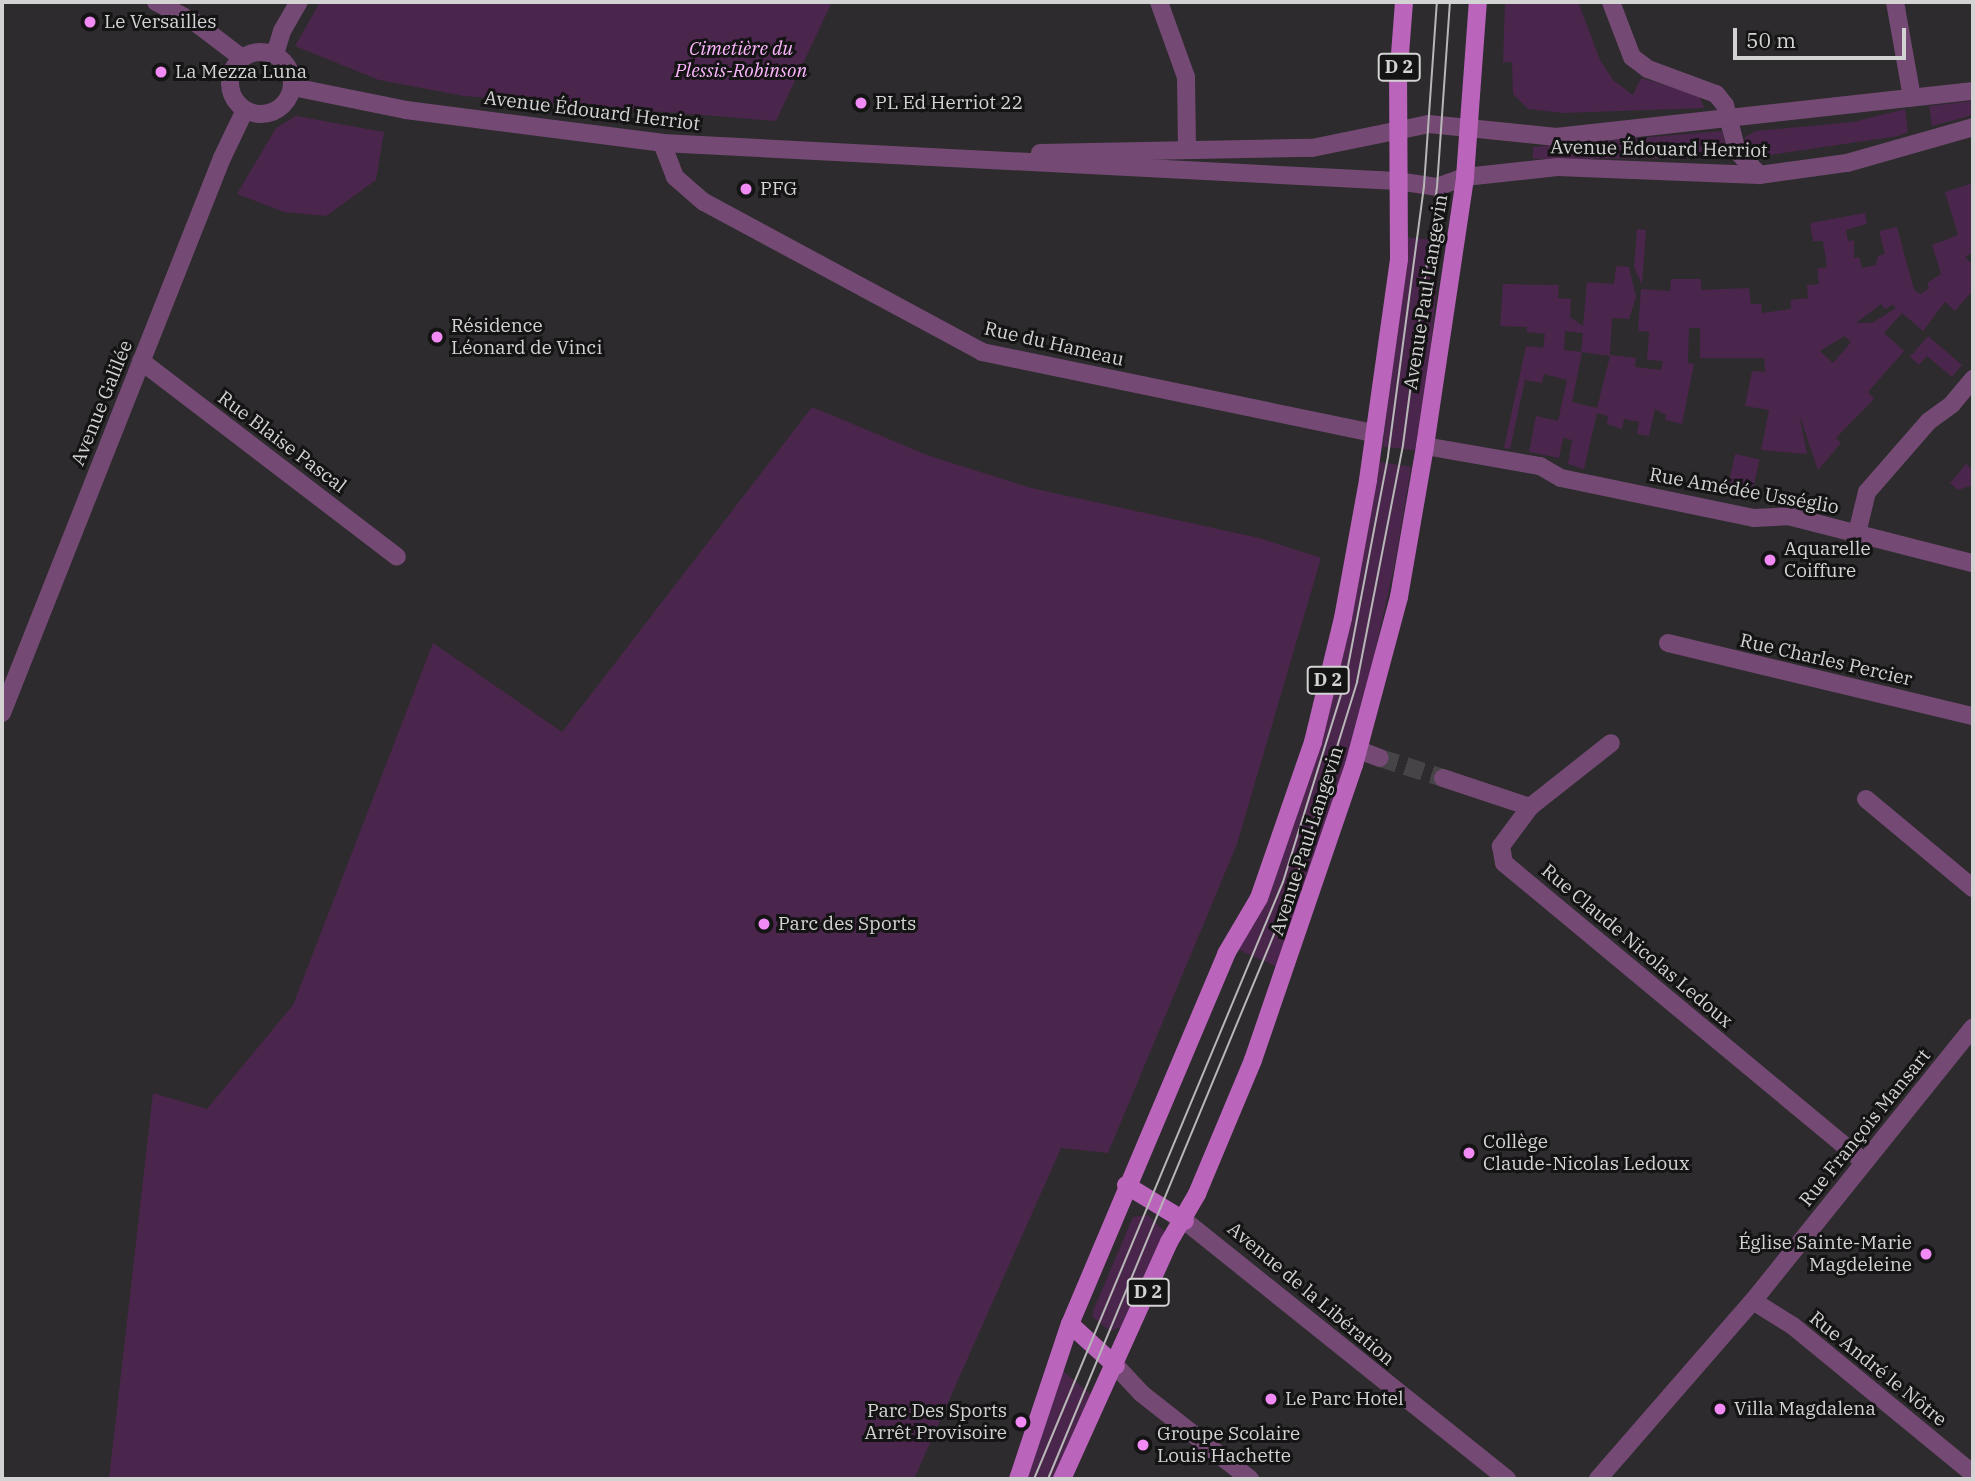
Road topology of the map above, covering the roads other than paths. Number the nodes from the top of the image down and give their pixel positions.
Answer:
1 (156, 2) edge
2 (299, 2) edge
3 (1159, 2) edge
4 (1404, 2) edge
5 (1478, 2) edge
6 (1611, 2) edge
7 (1895, 2) edge
8 (275, 54) junction
9 (242, 58) junction
10 (293, 87) junction
11 (1973, 91) edge
12 (1912, 97) junction
13 (245, 110) junction
14 (1731, 120) junction
15 (1973, 127) edge
16 (1469, 130) junction
17 (1399, 132) junction
18 (662, 144) junction
19 (1187, 150) junction
20 (889, 156) junction
21 (1072, 165) junction
22 (1759, 174) junction
23 (1465, 177) junction
24 (1397, 181) junction
25 (141, 361) junction
26 (1973, 379) edge
27 (1374, 433) junction
28 (1425, 446) junction
29 (1857, 533) junction
30 (397, 557) dead end
31 (1973, 563) edge
32 (1668, 643) dead end
33 (2, 713) edge
34 (1973, 716) edge
35 (1611, 743) dead end
36 (1359, 750) junction
37 (1380, 758) tunnel mouth
38 (1443, 778) tunnel mouth
39 (1866, 799) dead end
40 (1530, 807) junction
41 (1973, 888) edge
42 (1973, 1027) edge
43 (1864, 1162) junction
44 (1126, 1185) junction
45 (1185, 1221) junction
46 (1753, 1301) junction
47 (1070, 1324) junction
48 (1115, 1366) junction
49 (1973, 1474) edge
50 (1018, 1479) edge
51 (1062, 1479) edge
52 (1250, 1479) edge
53 (1507, 1479) edge
54 (1598, 1479) edge

1 - 9 street
2 - 8 street
3 - 19 street
4 - 17 main road, Avenue Paul Langevin / D 2
5 - 16 main road, Avenue Paul Langevin / D 2
6 - 14 street
7 - 12 street
8 - 9 street
8 - 10 street
9 - 13 street
10 - 13 street
10 - 18 street, Avenue Édouard Herriot
11 - 12 street, Avenue Édouard Herriot
12 - 14 street, Avenue Édouard Herriot
13 - 25 street, Avenue Galilée
14 - 16 street, Avenue Édouard Herriot
14 - 22 street
15 - 22 street, Avenue Édouard Herriot
16 - 17 street
16 - 23 main road, Avenue Paul Langevin / D 2
17 - 19 street, Avenue Édouard Herriot
17 - 24 main road, Avenue Paul Langevin / D 2
18 - 20 street, Avenue Édouard Herriot
18 - 27 street, Rue du Hameau
19 - 20 street, Avenue Édouard Herriot
19 - 21 street, Avenue Édouard Herriot
20 - 21 street, Avenue Édouard Herriot
21 - 24 street, Avenue Édouard Herriot
22 - 23 street, Avenue Édouard Herriot
23 - 24 street, Avenue Paul Langevin
23 - 28 main road, Avenue Paul Langevin / D 2
24 - 27 main road, Avenue Paul Langevin / D 2
25 - 30 street, Rue Blaise Pascal
25 - 33 street, Avenue Galilée
26 - 29 street
27 - 44 main road, Avenue Paul Langevin / D 2
28 - 29 street, Rue Amédée Usséglio
28 - 36 main road, Avenue Paul Langevin / D 2
29 - 31 street, Rue Amédée Usséglio
32 - 34 street, Rue Charles Percier
35 - 40 street, Rue Claude Nicolas Ledoux
36 - 37 street
36 - 45 main road, Avenue Paul Langevin / D 2
38 - 40 street
39 - 41 street
40 - 43 street, Rue Claude Nicolas Ledoux
42 - 43 street, Rue François Mansart
43 - 46 street, Rue François Mansart
44 - 45 main road
44 - 47 main road, Avenue Paul Langevin / D 2
45 - 48 main road, Avenue Paul Langevin / D 2
45 - 53 street, Avenue de la Libération
46 - 49 street, Rue André le Nôtre
46 - 54 street, Rue François Mansart
47 - 48 main road
47 - 50 main road, Avenue Paul Langevin / D 2
48 - 51 main road, Avenue Paul Langevin / D 2
48 - 52 street

